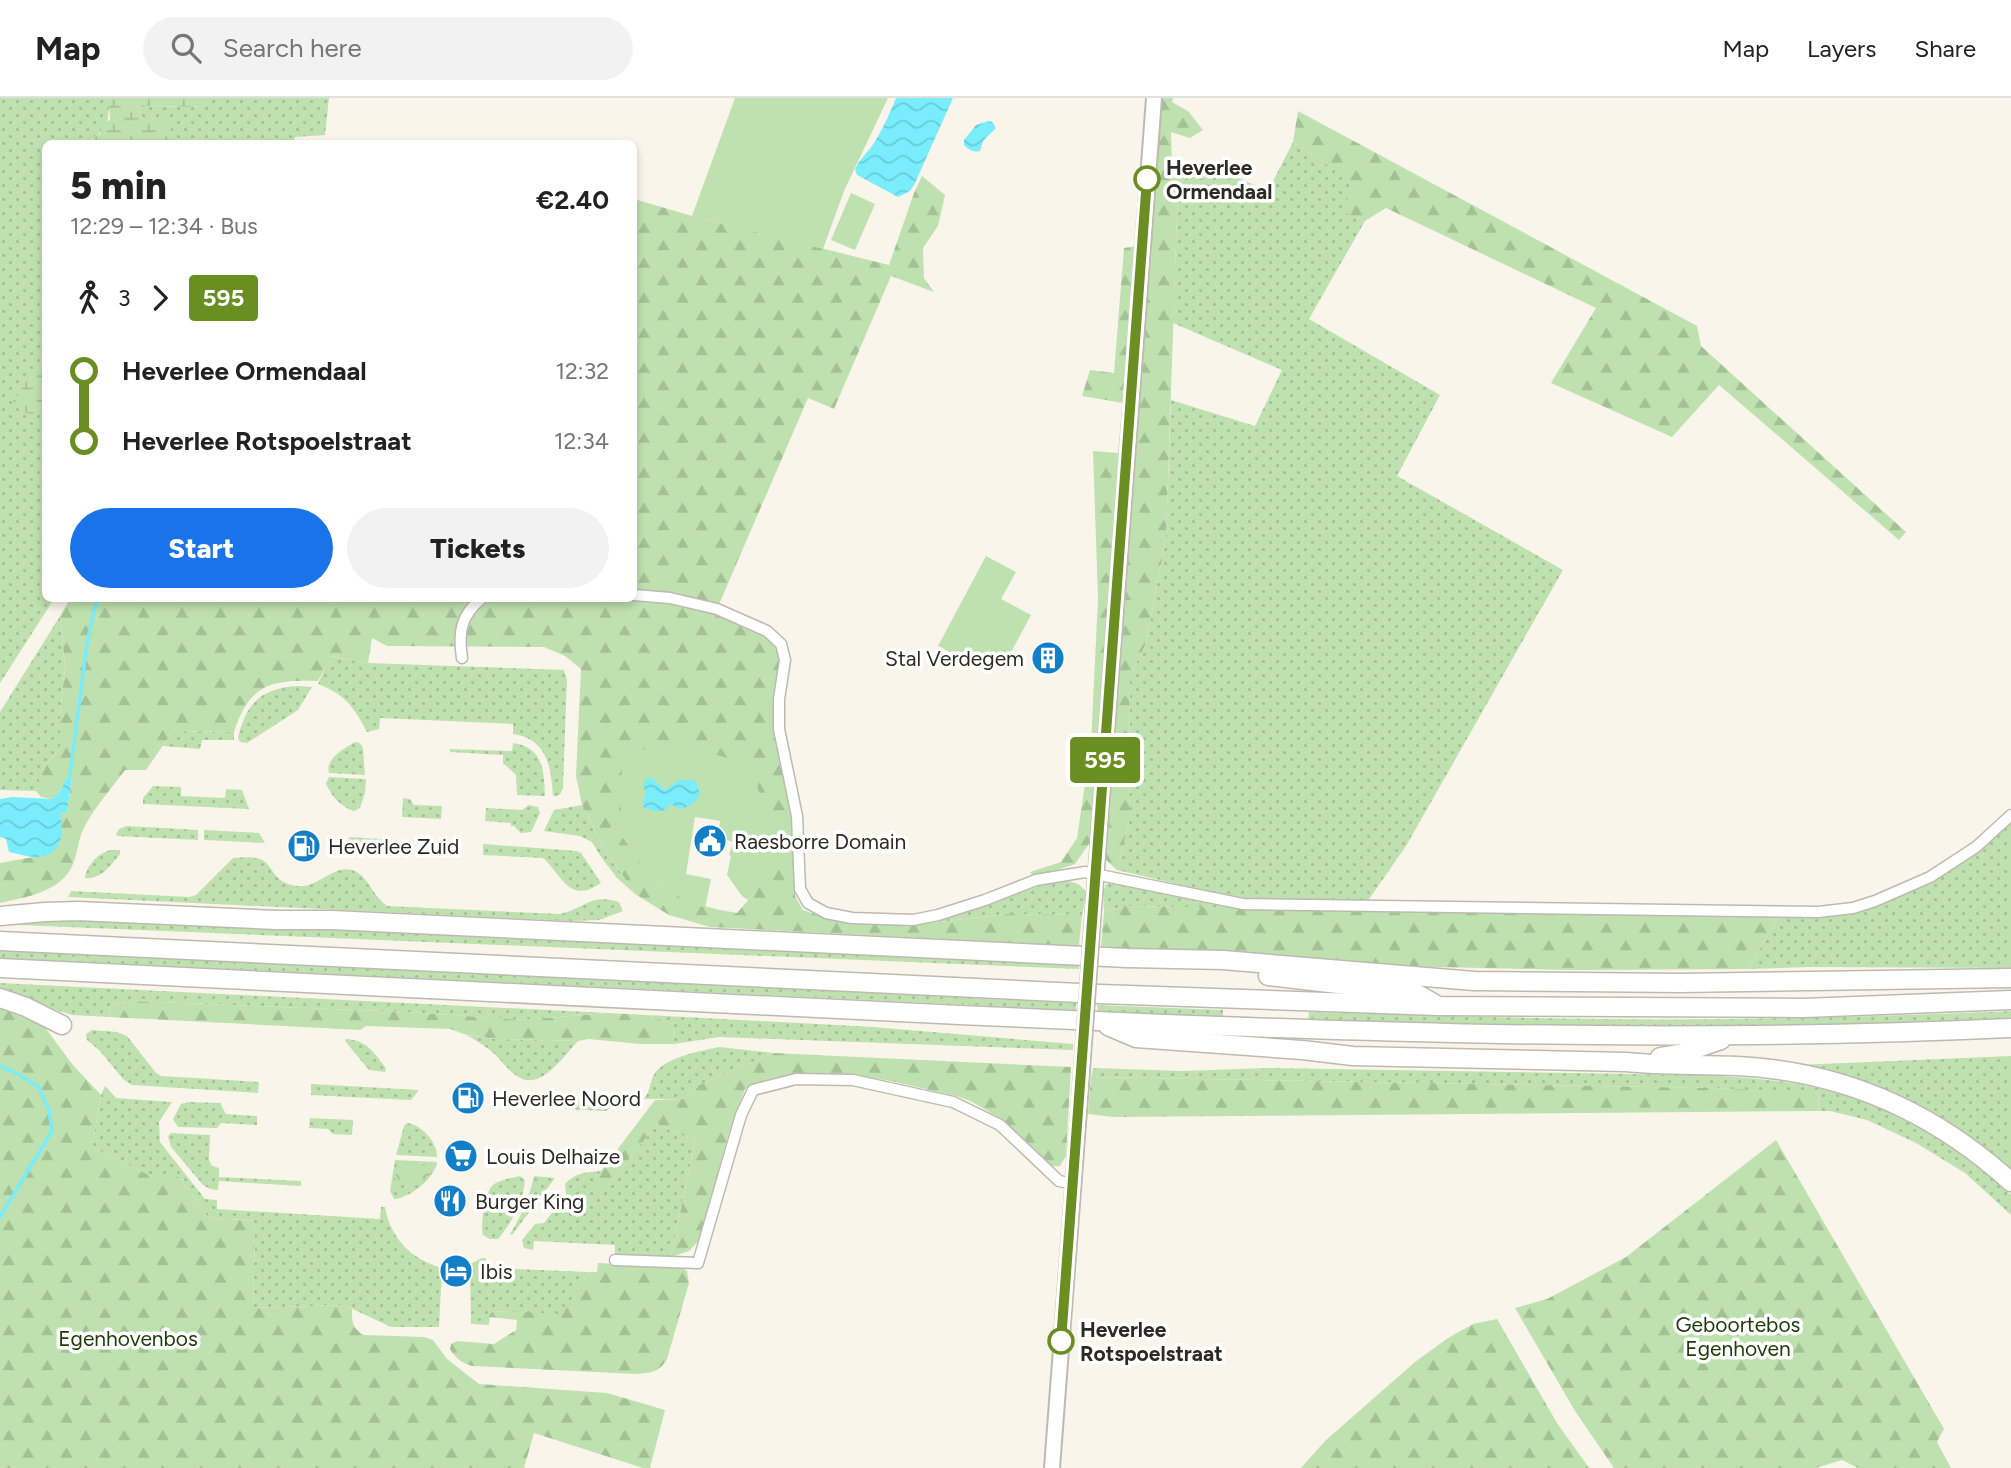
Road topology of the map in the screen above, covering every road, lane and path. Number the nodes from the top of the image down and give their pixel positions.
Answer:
1 (1154, 98) edge
2 (637, 595) edge
3 (478, 602) edge
4 (462, 658) dead end
5 (2011, 815) edge
6 (1096, 874) junction
7 (0, 916) edge
8 (0, 941) edge
9 (1127, 958) junction
10 (0, 968) edge
11 (2011, 978) edge
12 (0, 998) edge
13 (2011, 1000) edge
14 (1438, 1006) junction
15 (1099, 1022) junction
16 (62, 1024) dead end
17 (2011, 1028) edge
18 (1736, 1035) junction
19 (1626, 1062) junction
20 (1064, 1182) dead end
21 (2011, 1182) edge
22 (615, 1259) dead end
23 (1052, 1468) edge

1 - 6 main road
2 - 6 street
3 - 4 street
5 - 6 street
6 - 23 main road, bridge
7 - 9 highway
8 - 14 highway
9 - 11 highway
9 - 14 highway
10 - 15 highway
12 - 16 highway
13 - 14 highway
15 - 18 highway
15 - 19 highway
17 - 18 highway
18 - 19 highway
19 - 21 highway
20 - 22 street

